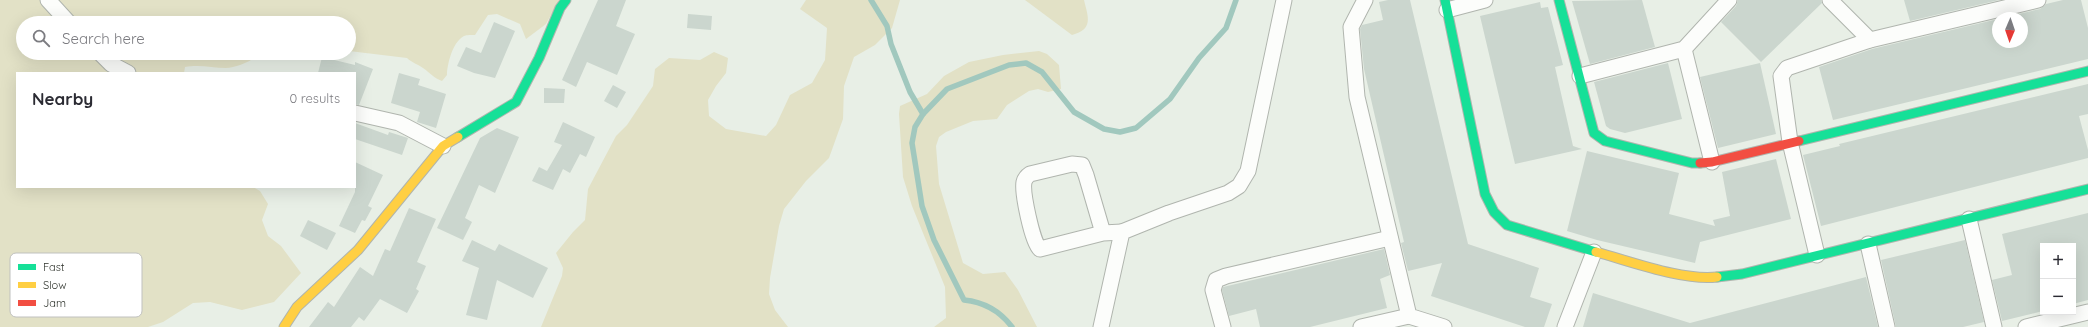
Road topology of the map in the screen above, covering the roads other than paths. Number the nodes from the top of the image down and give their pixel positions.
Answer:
1 (48, 0) edge
2 (566, 0) edge
3 (1284, 0) edge
4 (1365, 0) edge
5 (1485, 0) edge
6 (1559, 0) edge
7 (1729, 0) edge
8 (1830, 0) edge
9 (2038, 0) edge
10 (1446, 5) edge
11 (63, 16) edge
12 (1870, 40) junction
13 (1684, 48) junction
14 (107, 60) edge
15 (2088, 70) edge
16 (126, 72) edge
17 (1580, 76) junction
18 (356, 113) edge
19 (1790, 142) junction
20 (443, 146) junction
21 (1712, 162) junction
22 (2088, 189) edge
23 (1969, 219) junction
24 (1122, 232) junction
25 (1102, 234) junction
26 (1390, 238) junction
27 (1868, 244) junction
28 (1594, 252) junction
29 (1817, 255) junction
30 (2088, 312) edge
31 (1409, 316) junction
32 (284, 327) edge
33 (1101, 327) edge
34 (1223, 327) edge
35 (1361, 327) edge
36 (1444, 327) edge
37 (1565, 327) edge
38 (1887, 327) edge
39 (1994, 327) edge
40 (2026, 327) edge

1 - 11 street
2 - 20 street
3 - 24 street
4 - 26 street
5 - 10 street
6 - 17 street
7 - 13 street
8 - 12 street
9 - 12 street
10 - 28 street
12 - 19 street
13 - 17 street
13 - 21 street
14 - 16 street
15 - 19 street
17 - 21 street
18 - 20 street
19 - 21 street
19 - 29 street
20 - 32 street
22 - 23 street
23 - 27 street
23 - 39 street
24 - 25 street
24 - 33 street
25 - 25 street
26 - 31 street
26 - 34 street
27 - 29 street
27 - 38 street
28 - 29 street
28 - 37 street
30 - 40 street
31 - 35 street
31 - 36 street

